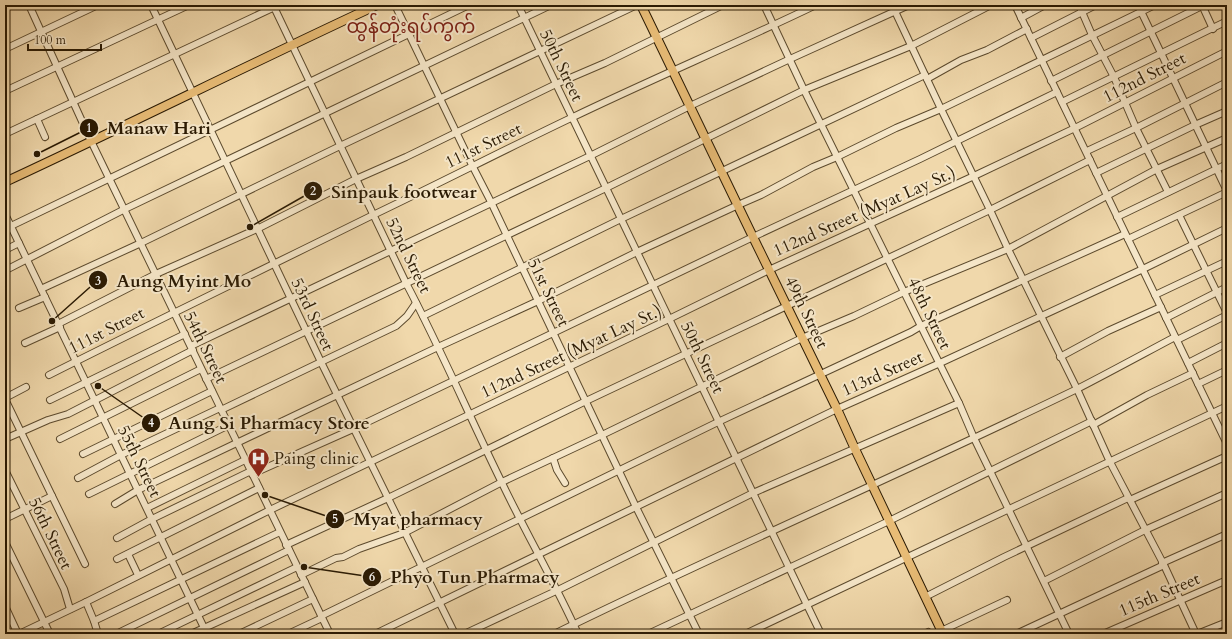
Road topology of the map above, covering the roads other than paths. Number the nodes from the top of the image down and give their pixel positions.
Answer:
1 (9, 5) edge
2 (29, 5) edge
3 (98, 5) edge
4 (151, 5) edge
5 (189, 5) edge
6 (377, 5) edge
7 (395, 5) edge
8 (469, 5) edge
9 (518, 5) edge
10 (552, 5) edge
11 (637, 5) edge
12 (641, 5) edge
13 (723, 5) edge
14 (764, 5) edge
15 (816, 5) edge
16 (892, 5) edge
17 (910, 5) edge
18 (991, 5) edge
19 (1015, 5) edge
20 (1045, 5) edge
21 (1096, 5) edge
22 (1138, 5) edge
23 (1155, 5) edge
24 (1203, 5) edge
25 (275, 6) edge
26 (5, 7) edge
27 (1080, 8) edge
28 (895, 12) junction
29 (1142, 12) junction
30 (524, 18) junction
31 (1021, 18) junction
32 (157, 20) junction
33 (1227, 22) edge
34 (774, 25) junction
35 (1027, 29) junction
36 (1213, 29) junction
37 (1150, 31) junction
38 (41, 33) junction
39 (408, 34) junction
40 (1092, 35) junction
41 (657, 37) junction
42 (1031, 38) junction
43 (292, 44) junction
44 (911, 46) junction
45 (5, 49) edge
46 (540, 52) junction
47 (1161, 53) junction
48 (1226, 54) edge
49 (174, 55) junction
50 (1102, 56) junction
51 (790, 59) junction
52 (1042, 60) junction
53 (57, 66) junction
54 (424, 66) junction
55 (673, 70) junction
56 (926, 77) junction
57 (1114, 77) junction
58 (1173, 78) junction
59 (309, 81) junction
60 (1051, 81) junction
61 (1227, 82) edge
62 (556, 84) junction
63 (804, 90) junction
64 (5, 91) edge
65 (1057, 92) junction
66 (193, 93) junction
67 (440, 100) junction
68 (74, 102) junction
69 (1062, 102) junction
70 (1185, 102) junction
71 (1126, 103) junction
72 (690, 106) junction
73 (940, 109) junction
74 (1227, 111) edge
75 (324, 114) junction
76 (572, 117) junction
77 (37, 119) junction
78 (822, 124) junction
79 (1195, 125) junction
80 (1075, 128) junction
81 (1136, 128) junction
82 (210, 130) junction
83 (456, 132) junction
84 (5, 134) edge
85 (45, 137) dead end
86 (1227, 138) edge
87 (706, 139) junction
88 (91, 141) junction
89 (956, 141) junction
90 (340, 146) junction
91 (1206, 147) junction
92 (1147, 149) junction
93 (1087, 151) junction
94 (590, 156) junction
95 (837, 157) junction
96 (1090, 160) junction
97 (224, 162) junction
98 (1227, 164) edge
99 (472, 166) junction
100 (1157, 169) junction
101 (1217, 169) junction
102 (722, 172) junction
103 (1096, 172) junction
104 (974, 176) junction
105 (110, 177) junction
106 (356, 179) junction
107 (5, 182) edge
108 (606, 188) junction
109 (853, 189) junction
110 (1227, 191) edge
111 (1168, 192) junction
112 (241, 195) junction
113 (1107, 195) junction
114 (491, 202) junction
115 (738, 204) junction
116 (125, 209) junction
117 (990, 210) junction
118 (5, 214) edge
119 (374, 215) junction
120 (1179, 215) junction
121 (1117, 217) junction
122 (621, 219) junction
123 (870, 224) junction
124 (11, 226) junction
125 (1227, 228) edge
126 (257, 229) junction
127 (506, 235) junction
128 (1126, 236) junction
129 (753, 237) junction
130 (19, 243) junction
131 (140, 243) junction
132 (1194, 244) junction
133 (1008, 249) junction
134 (5, 250) edge
135 (391, 250) junction
136 (638, 252) junction
137 (27, 258) junction
138 (888, 258) junction
139 (1227, 261) edge
140 (274, 263) junction
141 (521, 268) junction
142 (6, 270) edge
143 (769, 270) junction
144 (1143, 270) junction
145 (1207, 271) junction
146 (156, 274) junction
147 (1023, 280) junction
148 (406, 283) junction
149 (653, 285) junction
150 (1227, 287) edge
151 (41, 289) junction
152 (904, 292) junction
153 (1217, 292) junction
154 (1155, 295) junction
155 (45, 297) junction
156 (290, 299) junction
157 (538, 301) junction
158 (416, 303) junction
159 (786, 305) junction
160 (1161, 307) junction
161 (19, 308) dead end
162 (174, 312) junction
163 (1227, 314) edge
164 (423, 316) junction
165 (1041, 316) junction
166 (1166, 318) junction
167 (669, 320) junction
168 (59, 325) junction
169 (921, 326) junction
170 (305, 330) junction
171 (553, 333) junction
172 (185, 334) junction
173 (802, 338) junction
174 (1176, 338) junction
175 (1227, 343) edge
176 (26, 344) dead end
177 (438, 347) junction
178 (192, 348) junction
179 (686, 354) junction
180 (1060, 357) junction
181 (76, 361) junction
182 (321, 362) junction
183 (940, 363) junction
184 (1188, 363) junction
185 (570, 368) junction
186 (202, 369) junction
187 (1227, 370) edge
188 (820, 374) junction
189 (1193, 374) junction
190 (49, 375) dead end
191 (206, 378) junction
192 (453, 381) junction
193 (86, 382) junction
194 (1198, 384) junction
195 (26, 387) dead end
196 (702, 387) junction
197 (1077, 389) junction
198 (212, 391) junction
199 (337, 395) junction
200 (5, 399) edge
201 (50, 400) dead end
202 (95, 400) junction
203 (586, 401) junction
204 (959, 403) junction
205 (1227, 406) edge
206 (221, 409) junction
207 (837, 409) junction
208 (1212, 413) junction
209 (469, 415) junction
210 (103, 417) junction
211 (718, 422) junction
212 (1093, 423) junction
213 (229, 426) junction
214 (353, 429) junction
215 (21, 432) junction
216 (602, 435) junction
217 (114, 438) junction
218 (974, 438) junction
219 (5, 439) edge
220 (60, 439) dead end
221 (1226, 441) edge
222 (237, 443) junction
223 (855, 449) junction
224 (486, 451) junction
225 (83, 454) dead end
226 (121, 455) junction
227 (1227, 456) edge
228 (553, 458) junction
229 (736, 459) junction
230 (245, 460) junction
231 (1110, 462) junction
232 (370, 463) junction
233 (5, 470) edge
234 (990, 470) junction
235 (619, 471) junction
236 (252, 472) junction
237 (130, 474) junction
238 (78, 478) dead end
239 (502, 482) junction
240 (565, 483) dead end
241 (872, 485) junction
242 (259, 488) junction
243 (138, 490) junction
244 (753, 493) junction
245 (1227, 493) edge
246 (89, 494) dead end
247 (52, 496) junction
248 (388, 498) junction
249 (1129, 499) junction
250 (115, 504) dead end
251 (636, 507) junction
252 (147, 508) junction
253 (24, 509) junction
254 (1009, 509) junction
255 (270, 510) junction
256 (5, 518) edge
257 (152, 518) junction
258 (519, 518) junction
259 (889, 521) junction
260 (1145, 530) junction
261 (771, 531) junction
262 (280, 532) junction
263 (404, 533) junction
264 (1227, 534) edge
265 (161, 537) junction
266 (117, 538) dead end
267 (5, 542) edge
268 (653, 542) junction
269 (1026, 546) junction
270 (288, 548) junction
271 (128, 554) junction
272 (538, 555) junction
273 (171, 558) junction
274 (906, 558) junction
275 (117, 559) dead end
276 (85, 564) dead end
277 (1163, 564) junction
278 (422, 566) junction
279 (298, 567) junction
280 (789, 567) junction
281 (138, 575) junction
282 (301, 575) junction
283 (181, 578) junction
284 (672, 578) junction
285 (1227, 580) edge
286 (1044, 581) junction
287 (305, 582) junction
288 (556, 590) junction
289 (925, 597) junction
290 (190, 598) junction
291 (313, 599) junction
292 (1007, 600) dead end
293 (1180, 601) junction
294 (84, 603) junction
295 (440, 603) junction
296 (807, 604) junction
297 (5, 606) edge
298 (71, 609) junction
299 (1060, 613) junction
300 (689, 614) junction
301 (198, 616) junction
302 (321, 616) junction
303 (94, 621) junction
304 (44, 622) junction
305 (1227, 622) edge
306 (573, 624) junction
307 (204, 628) junction
308 (942, 632) edge
309 (19, 634) edge
310 (50, 634) edge
311 (98, 634) edge
312 (116, 634) edge
313 (158, 634) edge
314 (191, 634) edge
315 (207, 634) edge
316 (240, 634) edge
317 (288, 634) edge
318 (330, 634) edge
319 (375, 634) edge
320 (455, 634) edge
321 (464, 634) edge
322 (554, 634) edge
323 (578, 634) edge
324 (648, 634) edge
325 (700, 634) edge
326 (745, 634) edge
327 (821, 634) edge
328 (1016, 634) edge
329 (1070, 634) edge
330 (1103, 634) edge
331 (1197, 634) edge

1 - 26 street
2 - 38 street, 54th Street
3 - 38 street
4 - 32 street, 53rd Street
5 - 32 street
6 - 43 main road
7 - 39 street, 51st Street
8 - 39 street
9 - 30 street, 50th Street
10 - 30 street
11 - 46 street
12 - 41 main road, 49th Street
13 - 41 street
14 - 34 street, 48th Street
15 - 34 street, 111st Street
16 - 28 street
17 - 28 street
18 - 44 street
19 - 31 street
20 - 31 street
21 - 27 street
22 - 29 street
23 - 29 street
24 - 36 street
24 - 37 street
25 - 43 street, 52nd Street
25 - 49 street
27 - 40 street
27 - 42 street
28 - 44 street
28 - 51 street
29 - 37 street
29 - 40 street
30 - 46 street, 50th Street
30 - 54 street
31 - 35 street
32 - 49 street, 53rd Street
32 - 53 street
33 - 36 street
34 - 51 street, 48th Street
34 - 55 street, 111st Street
35 - 42 street
35 - 56 street
36 - 47 street
37 - 47 street
37 - 50 street
38 - 45 street
38 - 53 street, 54th Street
39 - 54 street, 51st Street
39 - 59 street
40 - 50 street
40 - 52 street
41 - 55 main road, 49th Street
41 - 62 street
42 - 52 street
43 - 59 street, 52nd Street
43 - 66 main road
44 - 56 street
44 - 63 street
46 - 62 street, 50th Street
46 - 67 street
47 - 57 street
47 - 58 street
48 - 58 street, 112nd Street
49 - 66 street, 53rd Street
49 - 68 street
50 - 57 street
50 - 60 street
51 - 63 street, 48th Street
51 - 72 street
52 - 60 street
52 - 73 street
53 - 64 street
53 - 68 street, 54th Street
54 - 67 street, 51st Street
54 - 75 street
55 - 72 main road, 49th Street
55 - 76 street, 111st Street
56 - 73 street
56 - 78 street
57 - 69 street
57 - 71 street
58 - 70 street
58 - 71 street, 112nd Street
59 - 75 street, 52nd Street
59 - 82 street
60 - 65 street
61 - 70 street
62 - 76 street, 50th Street
62 - 83 street
63 - 78 street, 48th Street
63 - 87 street
65 - 69 street
65 - 89 street
66 - 82 street, 53rd Street
66 - 88 main road
67 - 83 street, 51st Street
67 - 90 street
68 - 77 street
68 - 88 street, 54th Street
69 - 80 street
70 - 79 street
70 - 81 street
71 - 80 street, 112nd Street
71 - 81 street
72 - 87 main road, 49th Street
72 - 94 street
73 - 89 street
73 - 95 street
74 - 79 street
75 - 90 street, 52nd Street
75 - 97 street
76 - 94 street, 50th Street
76 - 99 street, 111st Street
77 - 84 street
77 - 85 street
78 - 95 street, 48th Street
78 - 102 street
79 - 91 street
79 - 92 street
80 - 93 street
80 - 104 street, 112nd Street (Myat Lay St.)
81 - 92 street
81 - 93 street
82 - 97 street, 53rd Street
82 - 105 street
83 - 99 street, 51st Street
83 - 106 street
86 - 91 street
87 - 102 main road, 49th Street
87 - 108 street
88 - 105 street, 54th Street
88 - 107 main road
89 - 104 street
89 - 109 street
90 - 106 street, 52nd Street
90 - 112 street
91 - 100 street
91 - 101 street
92 - 100 street
92 - 103 street
93 - 96 street
94 - 108 street, 50th Street
94 - 114 street
95 - 109 street, 48th Street
95 - 115 street
96 - 103 street
96 - 117 street
97 - 112 street, 53rd Street
97 - 116 street
98 - 101 street
99 - 114 street, 51st Street
99 - 119 street, 111st Street
100 - 111 street
100 - 113 street
101 - 110 street
101 - 111 street
102 - 115 main road, 49th Street
102 - 122 street
103 - 113 street
104 - 117 street
104 - 123 street, 112nd Street (Myat Lay St.)
105 - 116 street, 54th Street
105 - 124 street
106 - 119 street, 52nd Street
106 - 126 street
108 - 122 street, 50th Street
108 - 127 street
109 - 123 street, 48th Street
109 - 129 street
110 - 120 street
111 - 121 street
112 - 126 street, 53rd Street
112 - 131 street
113 - 121 street
113 - 133 street
114 - 127 street, 51st Street
114 - 135 street
115 - 129 main road, 49th Street
115 - 136 street
116 - 131 street, 54th Street
116 - 137 street
117 - 133 street
117 - 138 street
118 - 124 street, 55th Street
119 - 135 street, 52nd Street
119 - 140 street, 111st Street
120 - 128 street
120 - 132 street
121 - 128 street
122 - 136 street, 50th Street
122 - 141 street
123 - 138 street, 48th Street
123 - 143 street, 112nd Street (Myat Lay St.)
124 - 130 street, 55th Street
125 - 132 street, 113rd Street
126 - 140 street, 53rd Street
126 - 146 street
127 - 141 street, 51st Street
127 - 148 street
128 - 144 street
128 - 147 street
129 - 143 main road, 49th Street
129 - 149 street
130 - 134 street
130 - 137 street, 55th Street
131 - 146 street, 54th Street
131 - 151 street
132 - 144 street, 113rd Street
132 - 145 street
133 - 147 street
133 - 152 street
135 - 148 street, 52nd Street
135 - 156 street
136 - 149 street, 50th Street
136 - 157 street
137 - 142 street
137 - 151 street, 55th Street
138 - 152 street, 48th Street
138 - 159 street
139 - 145 street
140 - 156 street, 53rd Street
140 - 162 street, 111st Street
141 - 157 street, 51st Street
141 - 164 street
143 - 159 main road, 49th Street
143 - 167 street, 112nd Street (Myat Lay St.)
144 - 154 street
144 - 165 street, 113rd Street
145 - 153 street
145 - 154 street
146 - 162 street, 54th Street
146 - 168 street
147 - 165 street
147 - 169 street
148 - 158 street, 52nd Street
148 - 170 street
149 - 167 street, 50th Street
149 - 171 street
150 - 153 street
151 - 155 street, 55th Street
152 - 169 street, 48th Street
152 - 173 street
153 - 163 street
153 - 166 street
154 - 160 street
155 - 161 street
155 - 168 street, 55th Street
156 - 170 street, 53rd Street
156 - 178 street
157 - 171 street, 51st Street
157 - 177 street
158 - 164 street, 52nd Street
158 - 182 street
159 - 173 main road, 49th Street
159 - 179 street
160 - 166 street
160 - 180 street
162 - 172 street, 54th Street
162 - 181 street, 111st Street
163 - 174 street
164 - 177 street, 52nd Street
165 - 180 street
165 - 183 street, 113rd Street
166 - 174 street
167 - 179 street, 50th Street
167 - 185 street, 112nd Street (Myat Lay St.)
168 - 176 street
168 - 181 street, 55th Street
169 - 183 street, 48th Street
169 - 188 street
170 - 182 street, 53rd Street
170 - 191 street
171 - 185 street, 51st Street
171 - 192 street
172 - 178 street, 54th Street
172 - 193 street
173 - 188 main road, 49th Street
173 - 196 street
174 - 184 street
174 - 197 street
175 - 184 street
177 - 192 street, 52nd Street
177 - 199 street
178 - 186 street, 54th Street
178 - 202 street
179 - 196 street, 50th Street
179 - 203 street
180 - 197 street
181 - 190 street, 111st Street
181 - 193 street, 55th Street
182 - 199 street, 53rd Street
182 - 206 street
183 - 204 street, 48th Street
183 - 207 street, 113rd Street
184 - 189 street
185 - 203 street, 51st Street
185 - 209 street, 112nd Street (Myat Lay St.)
186 - 191 street, 54th Street
186 - 210 street
187 - 194 street
188 - 207 main road, 49th Street
188 - 211 street
189 - 194 street
189 - 212 street
191 - 198 street, 54th Street
192 - 209 street, 52nd Street
192 - 214 street
193 - 201 street
193 - 202 street, 55th Street
194 - 208 street
195 - 200 street
196 - 211 street, 50th Street
196 - 216 street
197 - 212 street
197 - 218 street
198 - 206 street, 54th Street
198 - 217 street
199 - 214 street, 53rd Street
199 - 222 street
200 - 215 street
202 - 210 street, 55th Street
202 - 215 street
203 - 216 street, 51st Street
203 - 224 street
204 - 218 street, 48th Street
204 - 223 street
205 - 208 street
206 - 213 street, 54th Street
206 - 226 street
207 - 223 main road, 49th Street
207 - 229 street, 113rd Street
208 - 221 street
208 - 231 street
209 - 224 street, 52nd Street
209 - 232 street, 112nd Street (Myat Lay St.)
210 - 217 street, 55th Street
210 - 220 street
211 - 229 street, 50th Street
211 - 235 street
212 - 231 street
212 - 234 street
213 - 222 street, 54th Street
213 - 237 street
214 - 232 street, 53rd Street
214 - 236 street
215 - 219 street
215 - 247 street
216 - 228 street
216 - 235 street, 51st Street
217 - 225 street
217 - 226 street, 55th Street
218 - 234 street, 48th Street
218 - 241 street
222 - 230 street, 54th Street
222 - 243 street
223 - 241 main road, 49th Street
223 - 244 street
224 - 239 street, 52nd Street
224 - 248 street
226 - 237 street, 55th Street
226 - 238 street
227 - 249 street
228 - 239 street
228 - 240 street
229 - 244 street, 50th Street
229 - 251 street, 113rd Street
230 - 236 street, 54th Street
230 - 252 street
231 - 249 street
231 - 254 street
232 - 248 street, 53rd Street
232 - 255 street, 112nd Street (Myat Lay St.)
233 - 253 street, 56th Street
234 - 254 street, 48th Street
234 - 259 street
235 - 251 street, 51st Street
235 - 258 street
236 - 242 street, 54th Street
236 - 257 street
237 - 243 street, 55th Street
237 - 246 street
239 - 258 street, 52nd Street
239 - 263 street
241 - 259 main road, 49th Street
241 - 261 street
242 - 255 street, 54th Street
242 - 265 street
243 - 250 street
243 - 252 street, 55th Street
244 - 261 street, 50th Street
244 - 268 street
245 - 260 street
247 - 253 street
247 - 276 street
248 - 263 street, 53rd Street
248 - 270 street
249 - 260 street
249 - 269 street
251 - 268 street, 51st Street
251 - 272 street, 113rd Street
252 - 257 street, 55th Street
253 - 256 street
253 - 298 street, 56th Street
254 - 269 street, 48th Street
254 - 274 street
255 - 262 street, 54th Street
255 - 273 street, 112nd Street (Myat Lay St.)
257 - 265 street, 55th Street
257 - 266 street
258 - 272 street, 52nd Street
258 - 278 street
259 - 274 main road, 49th Street
259 - 280 street
260 - 277 street
260 - 286 street
261 - 280 street, 50th Street
261 - 284 street
262 - 270 street, 54th Street
262 - 283 street
263 - 278 street, 53rd Street
263 - 282 street
264 - 277 street
265 - 271 street
265 - 273 street, 55th Street
267 - 304 street
268 - 284 street, 51st Street
268 - 288 street
269 - 286 street, 48th Street
269 - 289 street
270 - 279 street, 54th Street
270 - 290 street
271 - 275 street
271 - 281 street
272 - 288 street, 52nd Street
272 - 295 street, 113rd Street
273 - 281 street, 112nd Street (Myat Lay St.)
273 - 283 street, 55th Street
274 - 289 main road, 49th Street
274 - 296 street
277 - 293 street
277 - 299 street
278 - 295 street, 53rd Street
278 - 302 street
279 - 282 street, 54th Street
279 - 301 street
280 - 296 street, 50th Street
280 - 300 street
281 - 294 street, 112nd Street (Myat Lay St.)
282 - 287 street, 54th Street
283 - 290 street, 55th Street
283 - 303 street
284 - 300 street, 51st Street
284 - 306 street
285 - 293 street, 115th Street
286 - 299 street, 48th Street
287 - 291 street, 54th Street
287 - 307 street
288 - 306 street
288 - 321 street
289 - 308 main road, 49th Street
290 - 301 street, 55th Street
290 - 312 street
291 - 302 street, 54th Street
291 - 316 street
292 - 308 street
293 - 330 street, 115th Street
293 - 331 street
294 - 298 street
294 - 303 street
295 - 319 street, 113rd Street
295 - 320 street, 53rd Street
296 - 326 street
296 - 327 street, 50th Street
297 - 309 street
298 - 304 street
299 - 328 street
299 - 329 street, 48th Street
300 - 324 street
300 - 325 street, 51st Street
301 - 307 street, 55th Street
301 - 313 street
302 - 317 street
302 - 318 street, 54th Street
303 - 311 street
304 - 309 street
304 - 310 street
305 - 331 street
306 - 322 street
306 - 323 street
307 - 314 street
307 - 315 street, 55th Street

